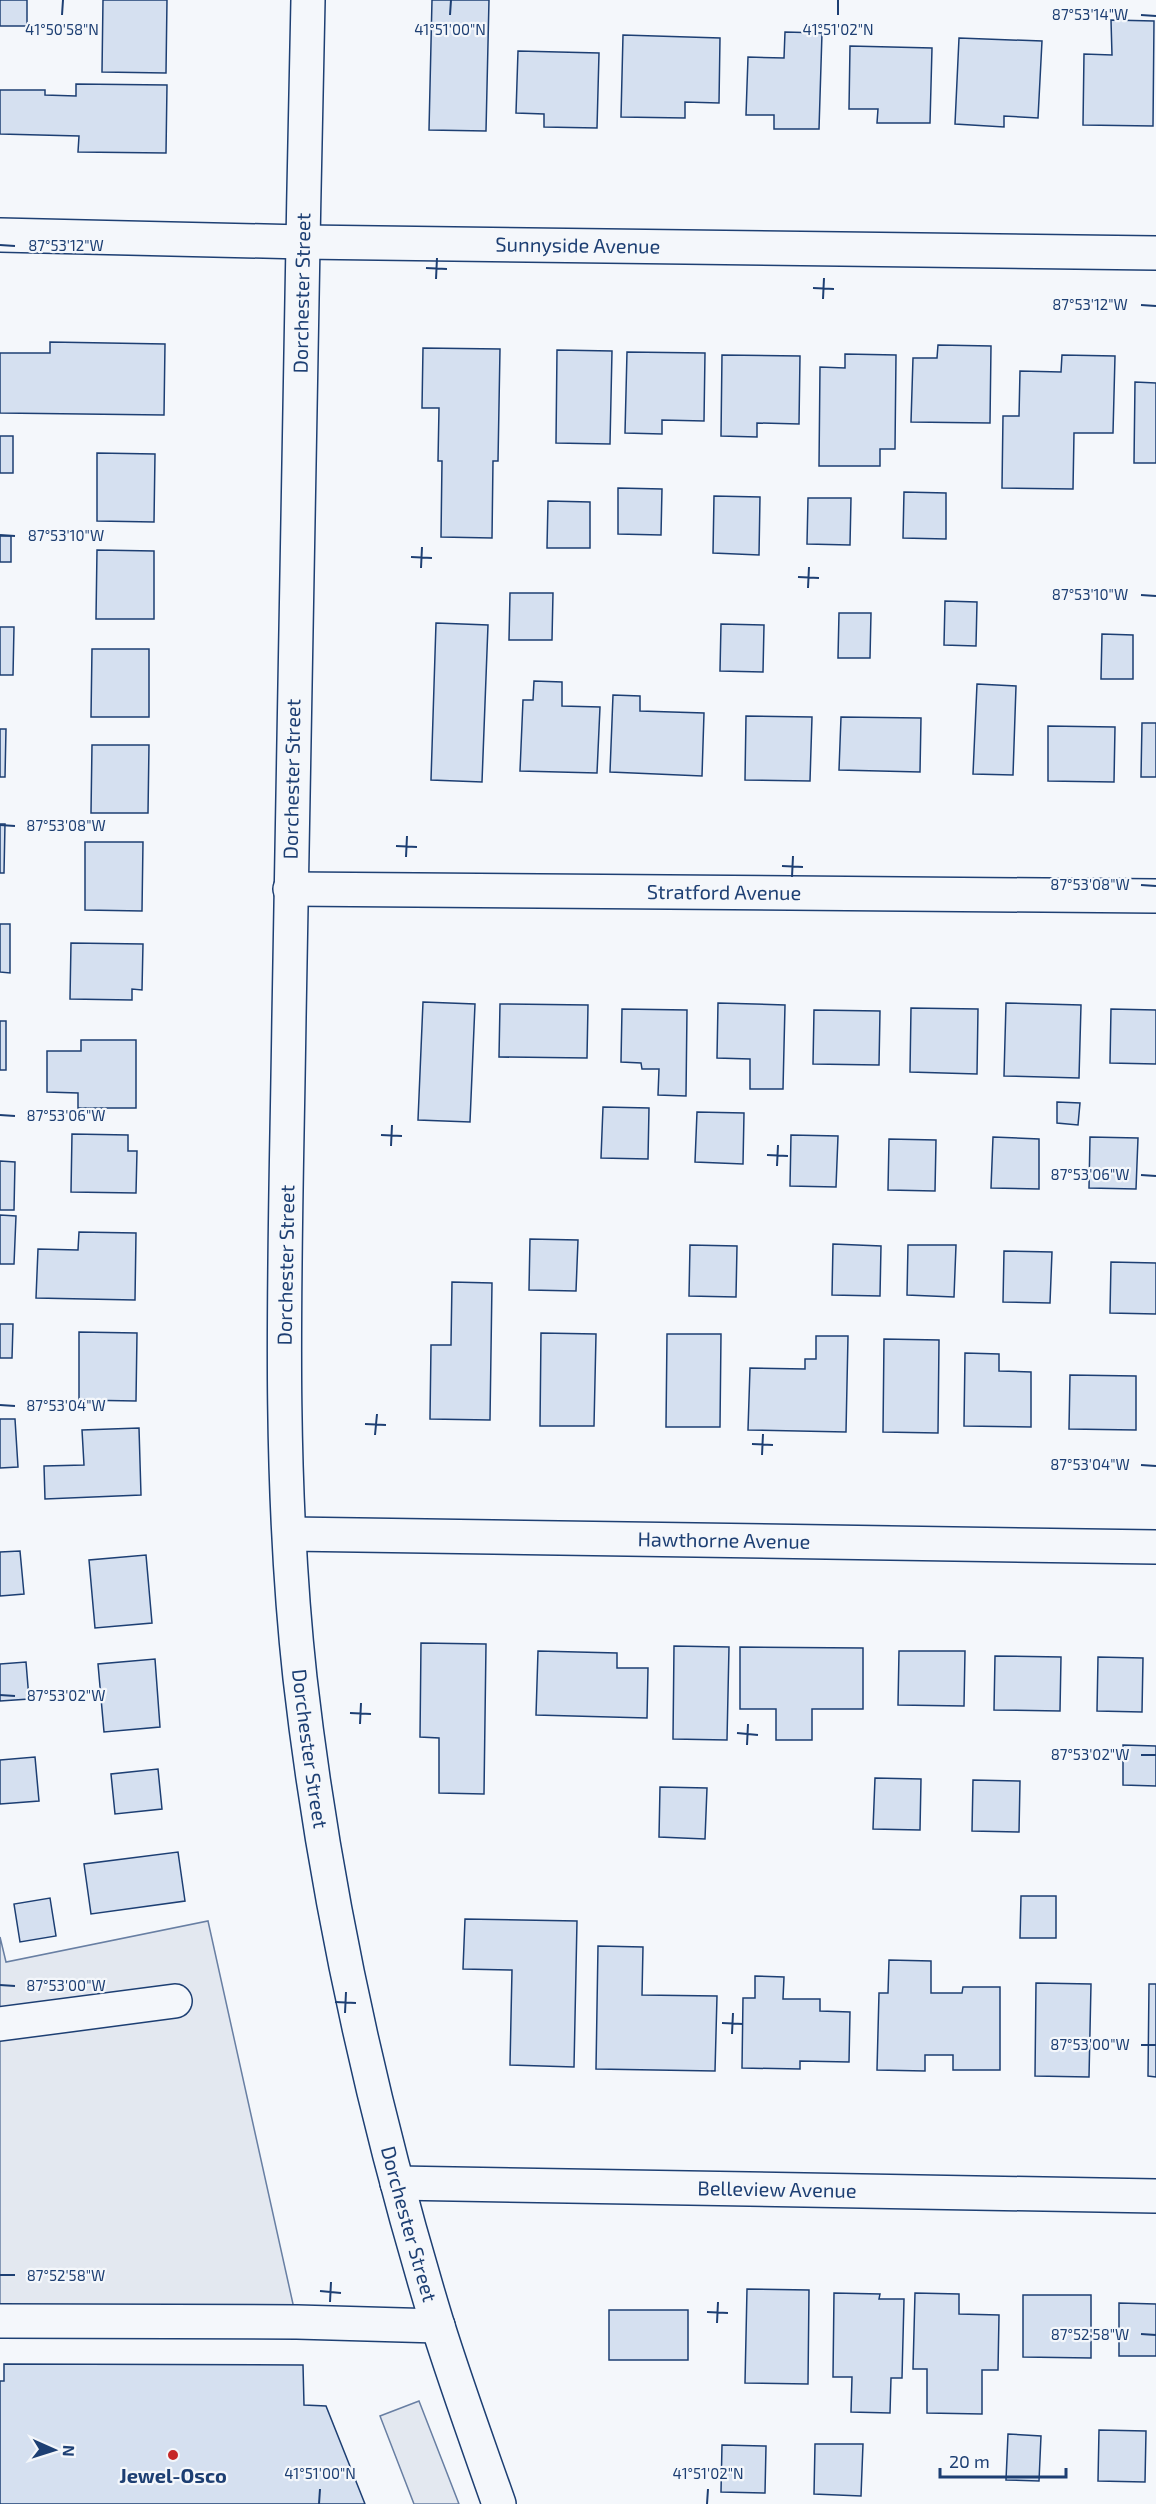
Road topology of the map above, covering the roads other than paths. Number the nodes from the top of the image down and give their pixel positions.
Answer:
1 (308, 0) edge
2 (0, 235) edge
3 (303, 242) junction
4 (1156, 253) edge
5 (290, 889) junction
6 (1156, 896) edge
7 (290, 1534) junction
8 (1156, 1547) edge
9 (175, 2001) dead end
10 (0, 2024) edge
11 (397, 2183) junction
12 (1156, 2196) edge
13 (0, 2322) edge
14 (438, 2326) junction
15 (499, 2504) edge

1 - 3 street, Dorchester Street
2 - 3 street, Sunnyside Avenue
3 - 4 street, Sunnyside Avenue
3 - 5 street, Dorchester Street
5 - 6 street, Stratford Avenue
5 - 7 street, Dorchester Street
7 - 8 street, Hawthorne Avenue
7 - 11 street, Dorchester Street
9 - 10 street
11 - 12 street, Belleview Avenue
11 - 14 street, Dorchester Street
13 - 14 street
14 - 15 street, Dorchester Street

